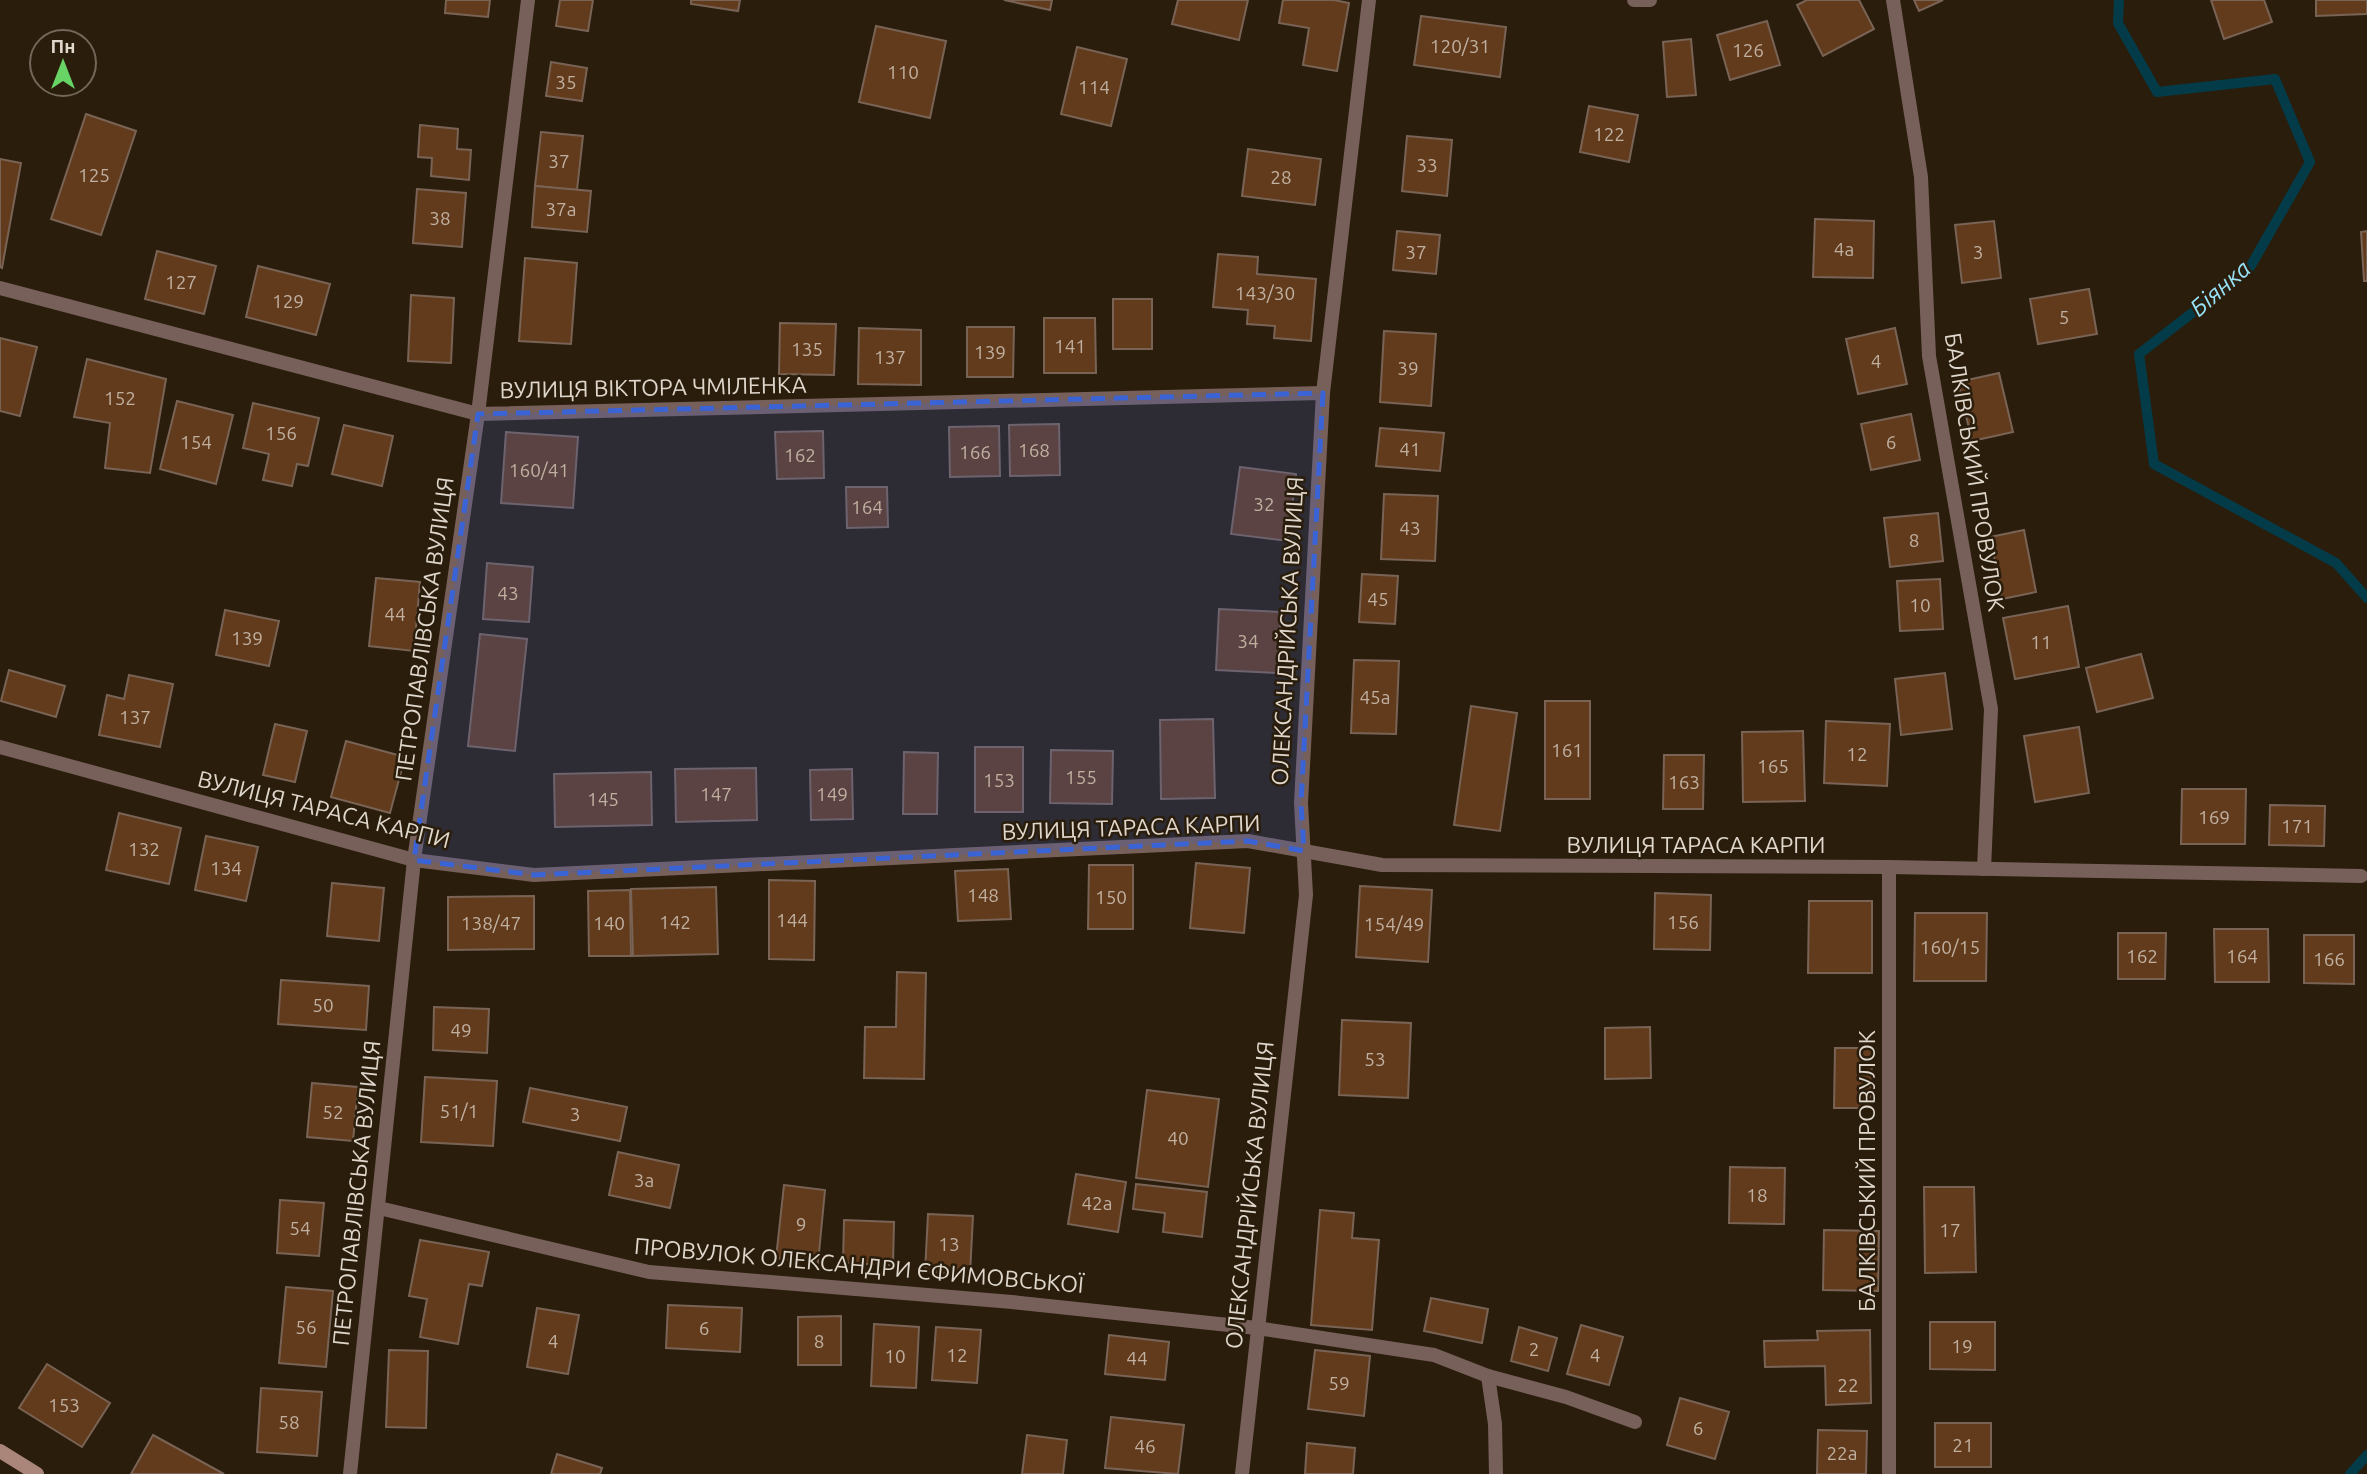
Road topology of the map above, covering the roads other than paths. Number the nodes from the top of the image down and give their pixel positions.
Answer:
1 (528, 0) edge
2 (1369, 0) edge
3 (1634, 0) edge
4 (1650, 0) edge
5 (1893, 0) edge
6 (0, 288) edge
7 (1323, 393) junction
8 (478, 414) junction
9 (0, 747) edge
10 (1304, 851) junction
11 (414, 860) junction
12 (1889, 867) junction
13 (1984, 869) junction
14 (2361, 876) dead end
15 (379, 1208) junction
16 (1256, 1328) junction
17 (1488, 1376) junction
18 (1635, 1422) dead end
19 (0, 1451) edge
20 (351, 1473) edge
21 (37, 1474) edge
22 (1242, 1474) edge
23 (1496, 1474) edge
24 (1889, 1474) edge

1 - 8 street, ПЕТРОПАВЛІВСЬКА ВУЛИЦЯ
2 - 7 street, ОЛЕКСАНДРІЙСЬКА ВУЛИЦЯ
3 - 4 street
5 - 13 street, БАЛКІВСЬКИЙ ПРОВУЛОК
6 - 8 street, ВУЛИЦЯ ВІКТОРА ЧМІЛЕНКА
7 - 8 street, ВУЛИЦЯ ВІКТОРА ЧМІЛЕНКА
7 - 10 street, ОЛЕКСАНДРІЙСЬКА ВУЛИЦЯ
8 - 11 street, ПЕТРОПАВЛІВСЬКА ВУЛИЦЯ
9 - 11 street, ВУЛИЦЯ ТАРАСА КАРПИ
10 - 11 street, ВУЛИЦЯ ТАРАСА КАРПИ
10 - 12 street, ВУЛИЦЯ ТАРАСА КАРПИ
10 - 16 street, ОЛЕКСАНДРІЙСЬКА ВУЛИЦЯ
11 - 15 street, ПЕТРОПАВЛІВСЬКА ВУЛИЦЯ
12 - 13 street, ВУЛИЦЯ ТАРАСА КАРПИ
12 - 24 street, БАЛКІВСЬКИЙ ПРОВУЛОК
13 - 14 street, ВУЛИЦЯ ТАРАСА КАРПИ
15 - 16 street, ПРОВУЛОК ОЛЕКСАНДРИ ЄФИМОВСЬКОЇ
15 - 20 street, ПЕТРОПАВЛІВСЬКА ВУЛИЦЯ
16 - 17 street, ПРОВУЛОК ОЛЕКСАНДРИ ЄФИМОВСЬКОЇ
16 - 22 street, ОЛЕКСАНДРІЙСЬКА ВУЛИЦЯ
17 - 18 street, ПРОВУЛОК ОЛЕКСАНДРИ ЄФИМОВСЬКОЇ
17 - 23 street
19 - 21 main road

